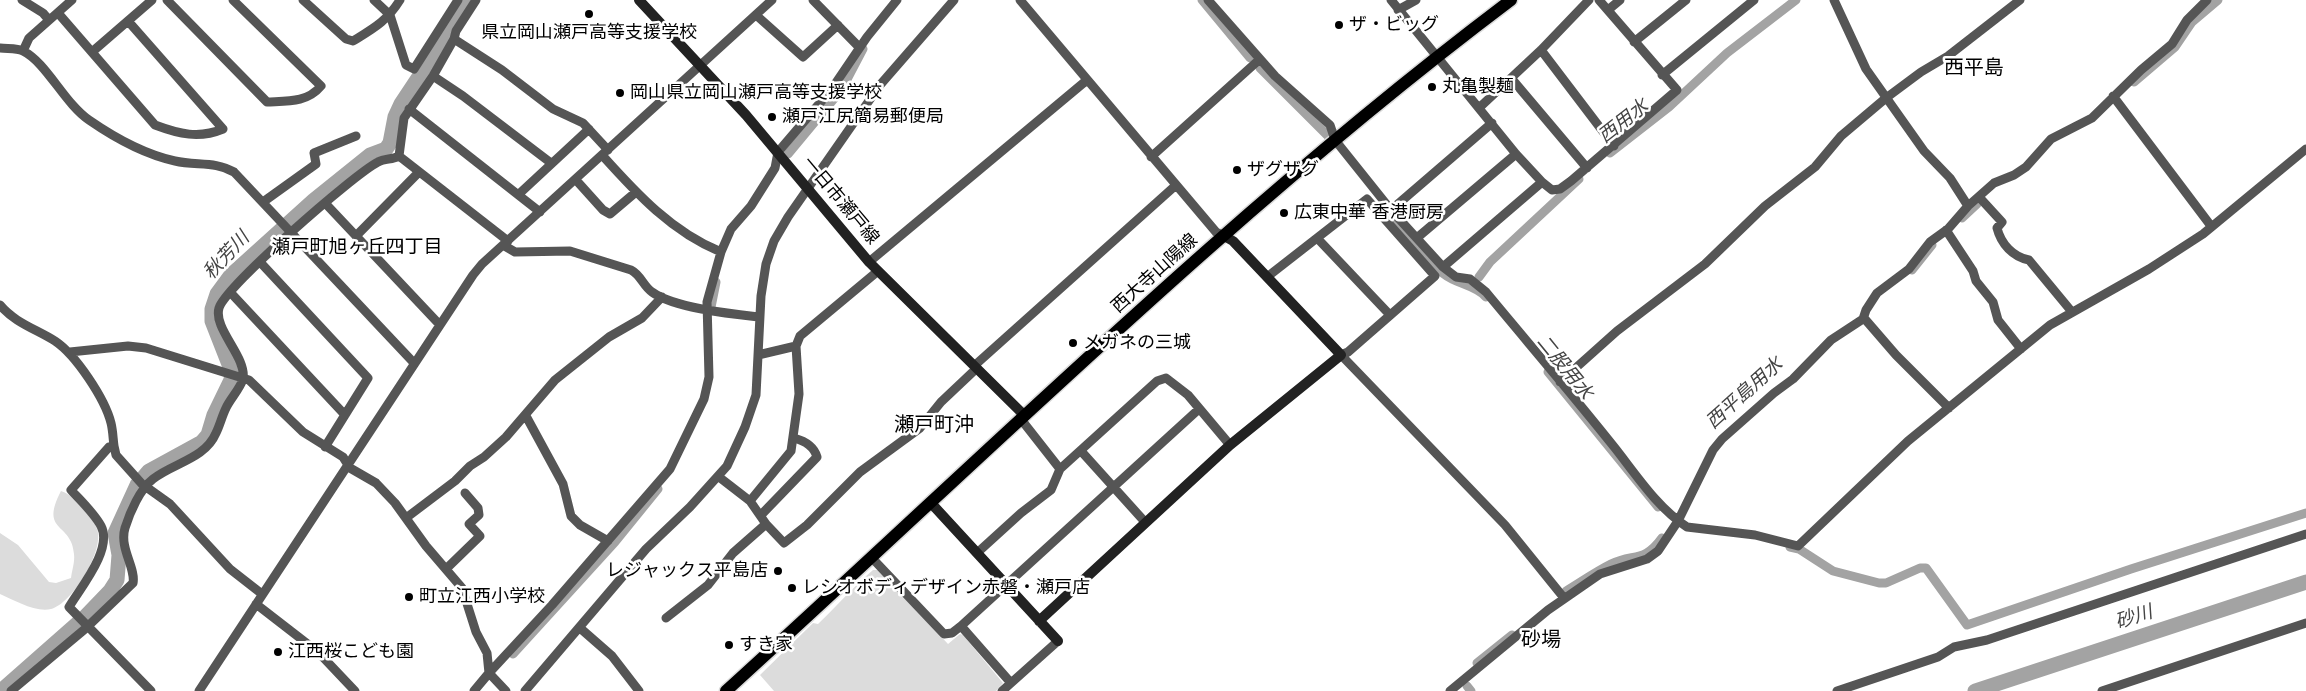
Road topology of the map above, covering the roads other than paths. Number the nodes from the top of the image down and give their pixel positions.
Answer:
1 (22, 0) edge
2 (72, 0) edge
3 (152, 0) edge
4 (168, 0) edge
5 (233, 0) edge
6 (304, 0) edge
7 (374, 0) edge
8 (400, 0) edge
9 (458, 0) edge
10 (476, 0) edge
11 (639, 0) edge
12 (772, 0) edge
13 (813, 0) edge
14 (897, 0) edge
15 (954, 0) edge
16 (1020, 0) edge
17 (1208, 0) edge
18 (1391, 0) edge
19 (1416, 0) edge
20 (1588, 0) edge
21 (1599, 0) edge
22 (1620, 0) edge
23 (1686, 0) edge
24 (1754, 0) edge
25 (1834, 0) edge
26 (2020, 0) edge
27 (2207, 0) edge
28 (1506, 1) edge
29 (1398, 10) junction
30 (1608, 10) junction
31 (58, 12) junction
32 (390, 15) junction
33 (756, 15) junction
34 (49, 20) junction
35 (128, 22) junction
36 (838, 26) junction
37 (454, 39) junction
38 (1634, 42) junction
39 (859, 47) junction
40 (0, 48) edge
41 (1540, 50) junction
42 (23, 51) junction
43 (92, 52) junction
44 (1436, 57) junction
45 (1260, 59) junction
46 (700, 66) junction
47 (1662, 75) junction
48 (433, 76) junction
49 (1511, 78) junction
50 (1087, 80) junction
51 (2113, 96) junction
52 (1886, 98) junction
53 (1480, 107) junction
54 (409, 109) junction
55 (1492, 123) junction
56 (589, 129) junction
57 (356, 136) dead end
58 (1336, 140) junction
59 (1614, 146) junction
60 (2306, 149) edge
61 (605, 152) junction
62 (778, 152) junction
63 (1516, 154) junction
64 (399, 156) junction
65 (1150, 157) junction
66 (551, 163) junction
67 (1587, 168) junction
68 (419, 172) junction
69 (576, 180) junction
70 (1542, 182) junction
71 (1175, 186) junction
72 (808, 188) junction
73 (636, 192) junction
74 (519, 194) junction
75 (1980, 198) junction
76 (264, 202) junction
77 (325, 203) junction
78 (1968, 206) junction
79 (1391, 210) junction
80 (540, 212) junction
81 (2211, 226) junction
82 (286, 227) junction
83 (1946, 230) junction
84 (356, 236) junction
85 (1224, 236) junction
86 (1418, 237) junction
87 (1317, 238) junction
88 (506, 243) junction
89 (721, 252) junction
90 (260, 262) junction
91 (869, 262) junction
92 (1443, 267) junction
93 (878, 271) junction
94 (1267, 277) junction
95 (230, 292) junction
96 (662, 297) junction
97 (0, 306) edge
98 (707, 309) junction
99 (2072, 312) junction
100 (1390, 316) junction
101 (759, 317) junction
102 (1864, 318) junction
103 (439, 324) junction
104 (796, 346) junction
105 (2021, 349) junction
106 (70, 352) junction
107 (758, 355) junction
108 (1341, 355) junction
109 (414, 363) junction
110 (976, 367) junction
111 (235, 377) junction
112 (1560, 382) junction
113 (1949, 408) junction
114 (1199, 409) junction
115 (345, 416) junction
116 (526, 416) junction
117 (1022, 416) junction
118 (794, 438) junction
119 (1230, 445) junction
120 (114, 446) junction
121 (325, 447) junction
122 (1080, 451) junction
123 (348, 463) junction
124 (1060, 469) junction
125 (719, 477) junction
126 (144, 485) junction
127 (1112, 486) junction
128 (465, 493) dead end
129 (750, 501) junction
130 (931, 503) junction
131 (761, 515) junction
132 (406, 518) junction
133 (1678, 521) junction
134 (1145, 522) junction
135 (766, 524) junction
136 (2306, 534) edge
137 (608, 541) junction
138 (977, 553) junction
139 (872, 558) junction
140 (446, 569) junction
141 (1006, 584) junction
142 (262, 594) junction
143 (1564, 598) junction
144 (256, 604) junction
145 (666, 618) dead end
146 (1039, 621) junction
147 (2306, 623) edge
148 (88, 626) junction
149 (961, 626) junction
150 (580, 628) junction
151 (1058, 641) joint
152 (489, 673) junction
153 (1011, 683) junction
154 (11, 691) edge
155 (151, 691) edge
156 (199, 691) edge
157 (355, 691) edge
158 (474, 691) edge
159 (506, 691) edge
160 (525, 691) edge
161 (639, 691) edge
162 (726, 691) edge
163 (1002, 691) edge
164 (1450, 691) edge
165 (1837, 691) edge
166 (2102, 691) edge

1 - 34 street
2 - 31 street
3 - 35 street
4 - 5 street
6 - 32 street
7 - 32 street
8 - 32 street
9 - 32 street
10 - 37 street
11 - 46 street, 一日市瀬戸線
12 - 33 street
13 - 36 street
14 - 39 street
15 - 72 street
16 - 50 street
17 - 45 street
18 - 29 street
19 - 29 street
20 - 41 street
21 - 30 street
22 - 30 street
23 - 38 street
24 - 47 street
25 - 52 street
26 - 52 street
27 - 51 street
28 - 44 main road, 西大寺山陽線
29 - 44 street
30 - 38 street
31 - 34 street
31 - 43 street
33 - 36 street
33 - 46 street
34 - 42 street
35 - 43 street
35 - 43 street
36 - 39 street
37 - 48 street
37 - 56 street
38 - 47 street
39 - 62 street
40 - 42 street
41 - 49 street
41 - 59 street
42 - 76 street
44 - 53 street
44 - 58 main road, 西大寺山陽線
45 - 58 street
45 - 65 street
46 - 61 street
46 - 62 street, 一日市瀬戸線
47 - 59 street
48 - 54 street
48 - 66 street
49 - 53 street
49 - 67 street
50 - 65 street
50 - 91 street
51 - 75 street
51 - 81 street
52 - 78 street
52 - 112 street
53 - 55 street
54 - 64 street
54 - 74 street
55 - 63 street
55 - 79 street
56 - 61 street
56 - 66 street
57 - 76 street
58 - 79 street
58 - 85 main road, 西大寺山陽線
59 - 67 street
60 - 81 street
61 - 69 street
61 - 73 street
62 - 72 street, 一日市瀬戸線
62 - 89 street
63 - 70 street
63 - 86 street
64 - 68 street
64 - 77 street
65 - 71 street
66 - 74 street
67 - 70 street
68 - 84 street
68 - 88 street
69 - 73 street
69 - 80 street
70 - 92 street
71 - 85 street
71 - 110 street
72 - 91 street, 一日市瀬戸線
72 - 101 street
73 - 89 street
74 - 80 street
75 - 78 street
75 - 99 street
76 - 82 street
77 - 82 street
77 - 84 street
78 - 83 street
79 - 86 street
80 - 88 street
81 - 99 street
82 - 90 street
82 - 109 street
83 - 102 street
83 - 105 street
84 - 103 street
85 - 94 street
85 - 117 main road, 西大寺山陽線
86 - 92 street
87 - 94 street
87 - 100 street
87 - 100 street
88 - 96 street
88 - 103 street
89 - 98 street
90 - 95 street
90 - 115 street
91 - 93 street, 一日市瀬戸線
92 - 112 street
93 - 104 street
93 - 110 street, 一日市瀬戸線
94 - 108 street
95 - 111 street
95 - 115 street
96 - 98 street
96 - 116 street
97 - 106 street
98 - 101 street
98 - 137 street
99 - 105 street
100 - 108 street
101 - 107 street
102 - 113 street
102 - 133 street
103 - 109 street
104 - 107 street
104 - 118 street
105 - 113 street
106 - 111 street
106 - 120 street
107 - 125 street
108 - 119 street
108 - 143 street
109 - 123 street
110 - 117 street, 一日市瀬戸線
110 - 135 street
111 - 121 street
111 - 126 street
112 - 133 street
113 - 133 street
114 - 119 street
114 - 122 street
114 - 127 street
115 - 121 street
116 - 132 street
116 - 137 street
117 - 124 street
117 - 130 main road, 西大寺山陽線
118 - 129 street
118 - 131 street
119 - 134 street
120 - 126 street
120 - 148 street
121 - 123 street
122 - 124 street
122 - 127 street
123 - 132 street
123 - 142 street
124 - 138 street
125 - 129 street
125 - 150 street
126 - 142 street
126 - 148 street
127 - 134 street
127 - 141 street
128 - 140 street
129 - 131 street
130 - 138 street
130 - 139 main road, 西大寺山陽線
131 - 135 street
132 - 140 street
133 - 143 street
134 - 146 street
135 - 145 street
136 - 165 street
137 - 152 street
138 - 141 street
139 - 149 street
139 - 162 main road, 西大寺山陽線
140 - 152 street
141 - 146 street
141 - 149 street
142 - 144 street
143 - 164 street
144 - 156 street
144 - 157 street
146 - 151 street
147 - 166 street
148 - 154 street
148 - 155 street
149 - 153 street
150 - 160 street
150 - 161 street
151 - 153 street
152 - 158 street
152 - 159 street
153 - 163 street

